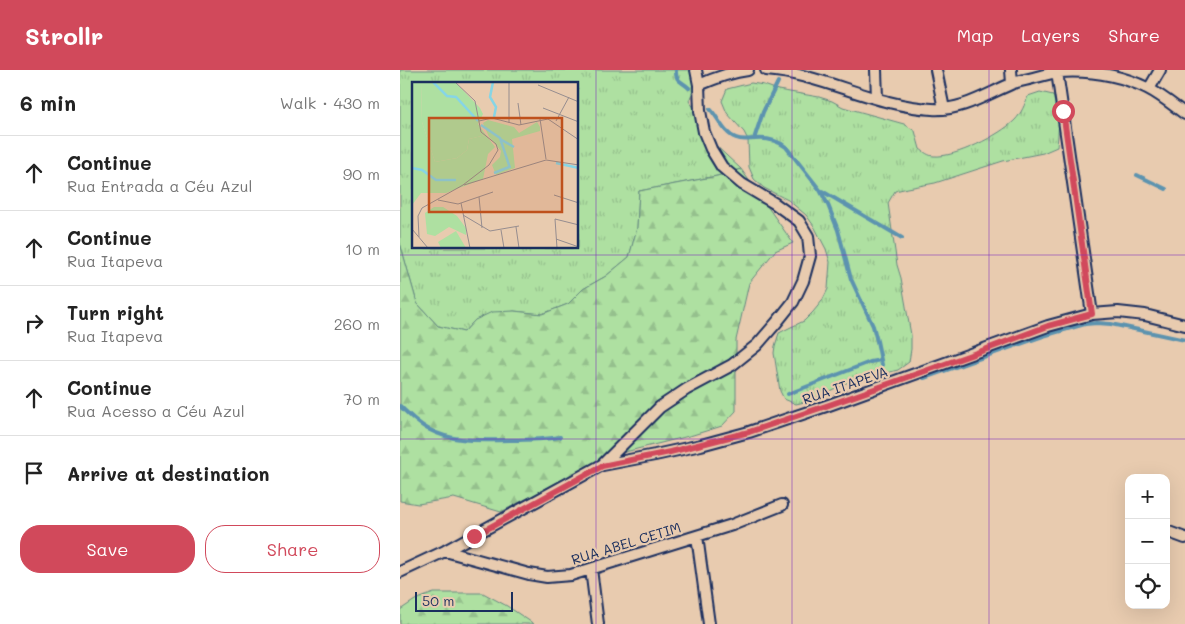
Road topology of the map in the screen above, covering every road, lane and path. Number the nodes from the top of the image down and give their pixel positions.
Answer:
1 (696, 70) edge
2 (748, 70) edge
3 (766, 70) edge
4 (876, 70) edge
5 (936, 70) edge
6 (1010, 70) edge
7 (1160, 70) edge
8 (1057, 72) junction
9 (1012, 83) junction
10 (699, 85) junction
11 (1149, 89) junction
12 (876, 98) junction
13 (944, 109) junction
14 (1185, 114) edge
15 (1092, 314) junction
16 (1185, 325) edge
17 (602, 466) junction
18 (782, 505) dead end
19 (1170, 532) edge
20 (697, 536) junction
21 (1185, 538) edge
22 (445, 551) junction
23 (591, 569) junction
24 (400, 572) edge
25 (598, 624) edge
26 (709, 624) edge

1 - 10 street
2 - 10 street
3 - 12 street
4 - 12 street
5 - 13 street
6 - 9 street
7 - 11 street
8 - 9 street
8 - 11 street
8 - 15 street
9 - 13 street
10 - 17 street
11 - 14 street
12 - 13 street
15 - 16 street, RUA ITAPEVA
15 - 17 street, RUA ITAPEVA
17 - 22 street
18 - 20 street, RUA ABEL CETIM
19 - 21 street
20 - 23 street, RUA ABEL CETIM
20 - 26 street
22 - 23 street, RUA ABEL CETIM
22 - 24 street
23 - 25 street

